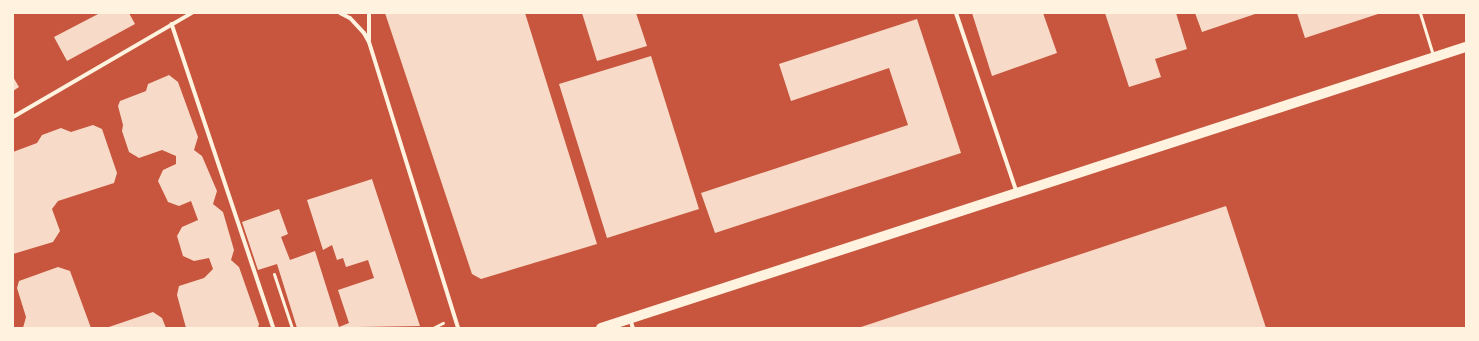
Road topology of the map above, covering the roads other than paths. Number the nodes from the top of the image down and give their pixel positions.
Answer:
1 (192, 13) edge
2 (340, 13) edge
3 (369, 13) edge
4 (956, 13) edge
5 (1420, 13) edge
6 (172, 24) junction
7 (369, 42) junction
8 (1466, 47) edge
9 (1434, 57) junction
10 (13, 117) edge
11 (1017, 193) junction
12 (274, 274) dead end
13 (632, 323) edge
14 (274, 328) edge
15 (292, 328) edge
16 (458, 328) edge
17 (601, 328) edge

1 - 6 street
2 - 7 street
3 - 7 street
4 - 11 street
5 - 9 lane
6 - 10 street
6 - 14 street
7 - 16 street
8 - 9 main road
9 - 11 main road
11 - 13 main road
12 - 15 lane
13 - 17 main road

